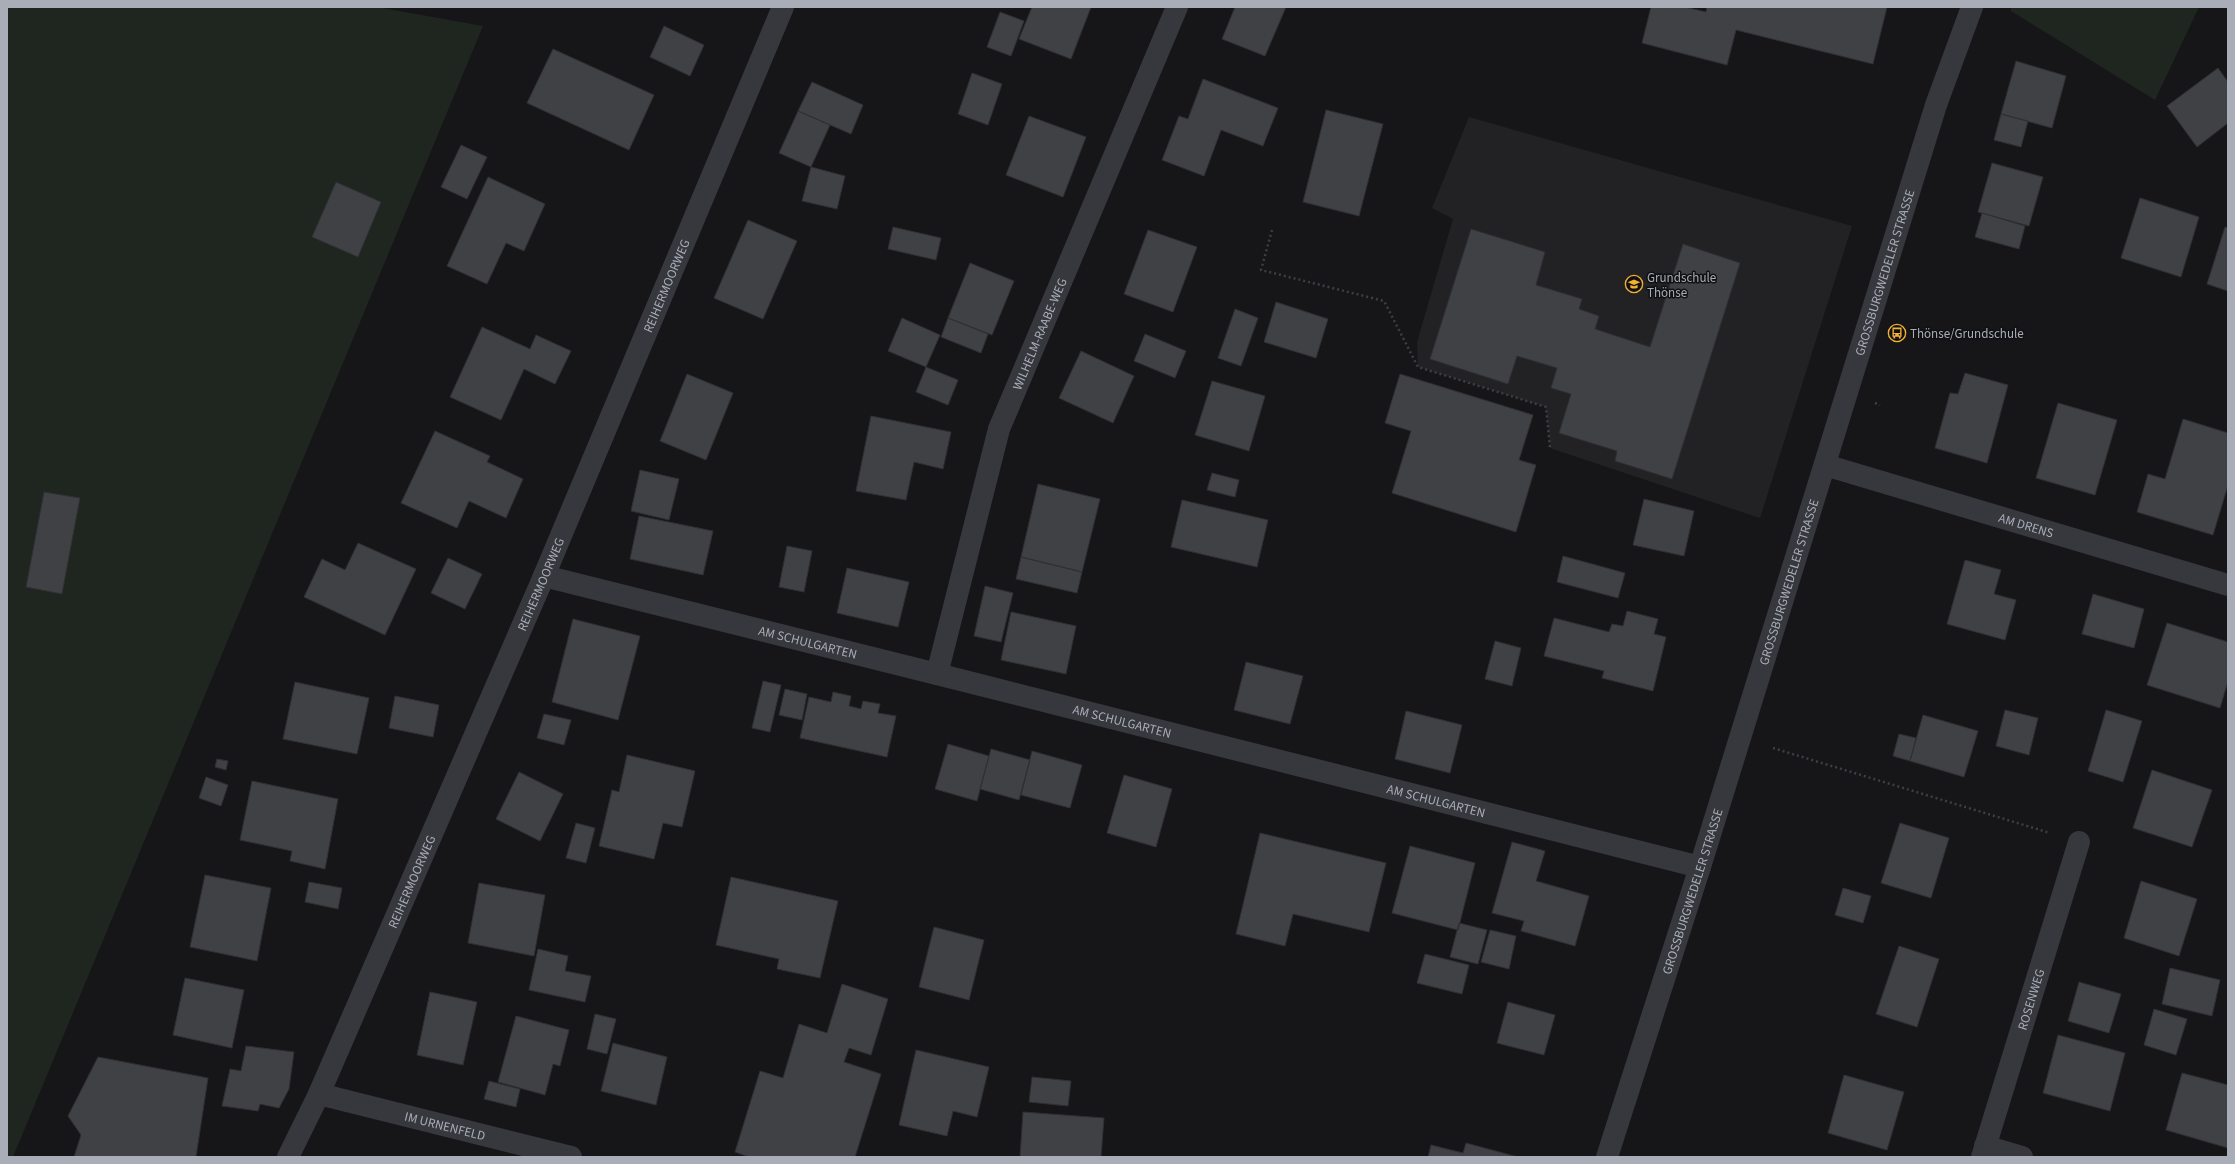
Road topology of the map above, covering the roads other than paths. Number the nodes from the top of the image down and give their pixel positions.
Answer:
1 (783, 7) edge
2 (1177, 7) edge
3 (1972, 7) edge
4 (1825, 465) junction
5 (544, 576) junction
6 (2228, 585) edge
7 (937, 674) junction
8 (2079, 842) road end
9 (1700, 867) junction
10 (319, 1094) junction
11 (1984, 1152) edge
12 (288, 1157) edge
13 (572, 1157) edge
14 (1607, 1157) edge
15 (2022, 1157) edge

1 - 5 street, REIHERMOORWEG
2 - 7 street, WILHELM-RAABE-WEG
3 - 4 street, GROSSBURGWEDELER STRASSE
4 - 6 street, AM DRENS
4 - 9 street, GROSSBURGWEDELER STRASSE
5 - 7 street, AM SCHULGARTEN
5 - 10 street, REIHERMOORWEG
7 - 9 street, AM SCHULGARTEN
8 - 11 street, ROSENWEG
9 - 14 street, GROSSBURGWEDELER STRASSE
10 - 12 street, REIHERMOORWEG
10 - 13 street, IM URNENFELD
11 - 15 street

